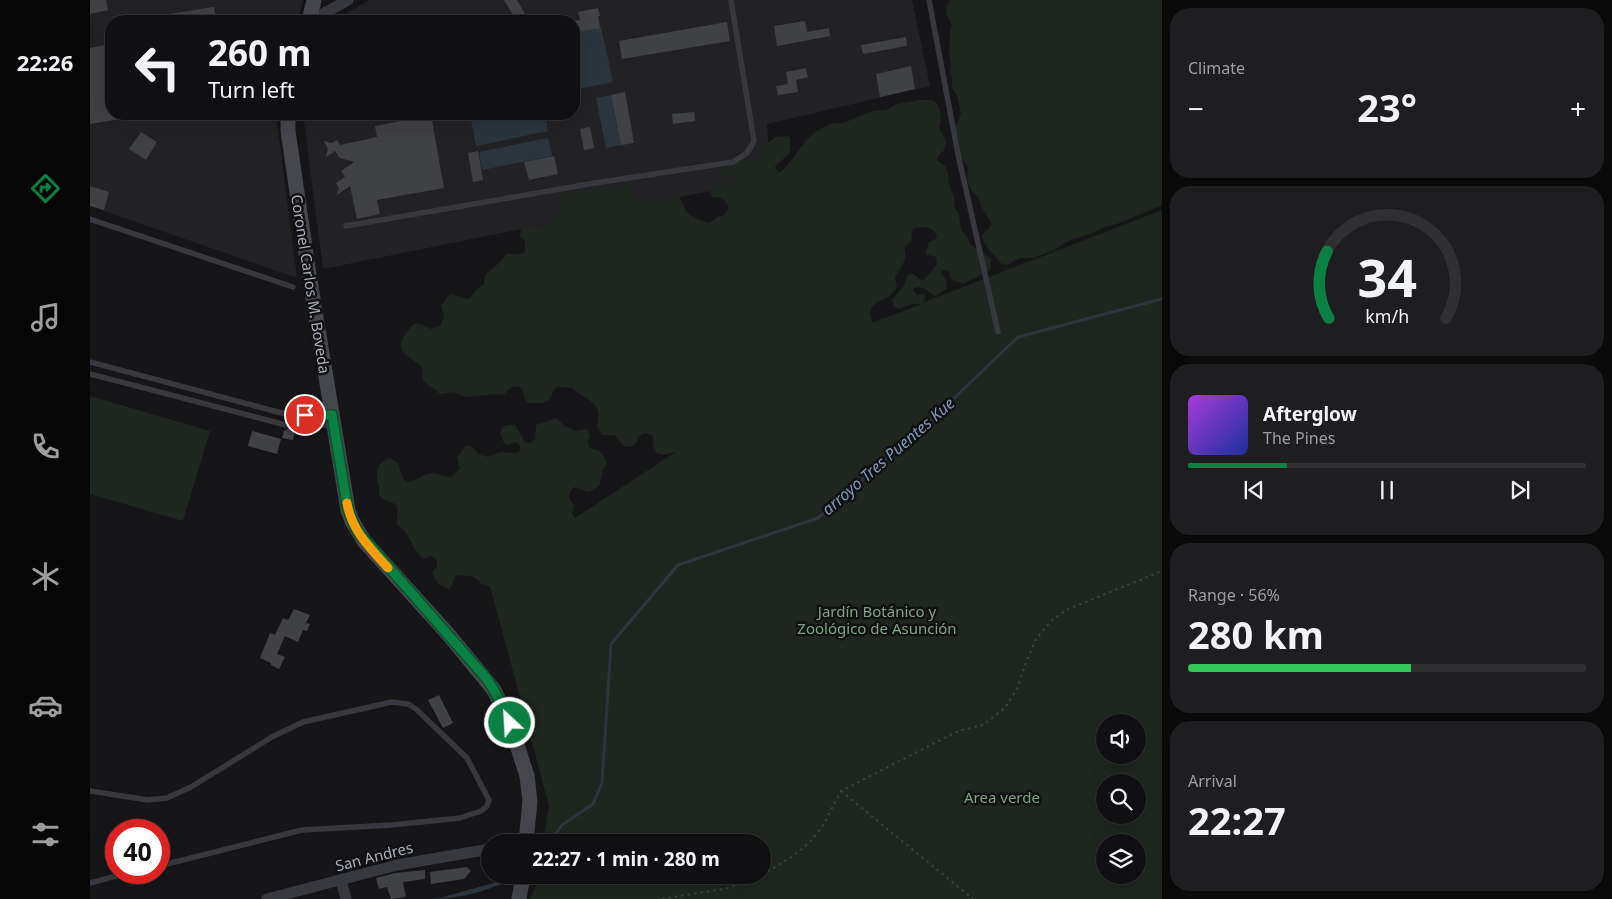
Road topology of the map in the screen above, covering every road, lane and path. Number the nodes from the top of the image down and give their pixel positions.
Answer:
1 (314, 0) edge
2 (348, 0) edge
3 (731, 0) edge
4 (929, 0) edge
5 (311, 15) edge
6 (321, 15) edge
7 (288, 120) edge
8 (90, 220) edge
9 (346, 226) dead end
10 (293, 287) dead end
11 (998, 332) dead end
12 (90, 362) edge
13 (90, 374) edge
14 (289, 415) dead end
15 (305, 415) dead end
16 (333, 420) junction
17 (286, 425) dead end
18 (302, 425) dead end
19 (1162, 571) edge
20 (90, 791) edge
21 (842, 791) junction
22 (525, 834) edge
23 (481, 850) edge
24 (170, 863) edge
25 (771, 869) edge
26 (105, 879) edge
27 (341, 880) junction
28 (90, 883) edge
29 (739, 884) edge
30 (268, 899) edge
31 (346, 899) edge
32 (662, 899) edge
33 (973, 899) edge

1 - 5 street
2 - 6 street
3 - 9 lane
4 - 11 lane
7 - 16 street, Coronel Carlos M. Boveda
8 - 10 lane
12 - 14 lane
13 - 17 lane
15 - 16 lane
16 - 18 lane
16 - 22 street, Coronel Carlos M. Boveda
19 - 21 path
20 - 24 lane
21 - 25 path
21 - 33 path
23 - 27 street, San Andres
26 - 28 lane
27 - 30 street, San Andres
27 - 31 street
29 - 32 path

